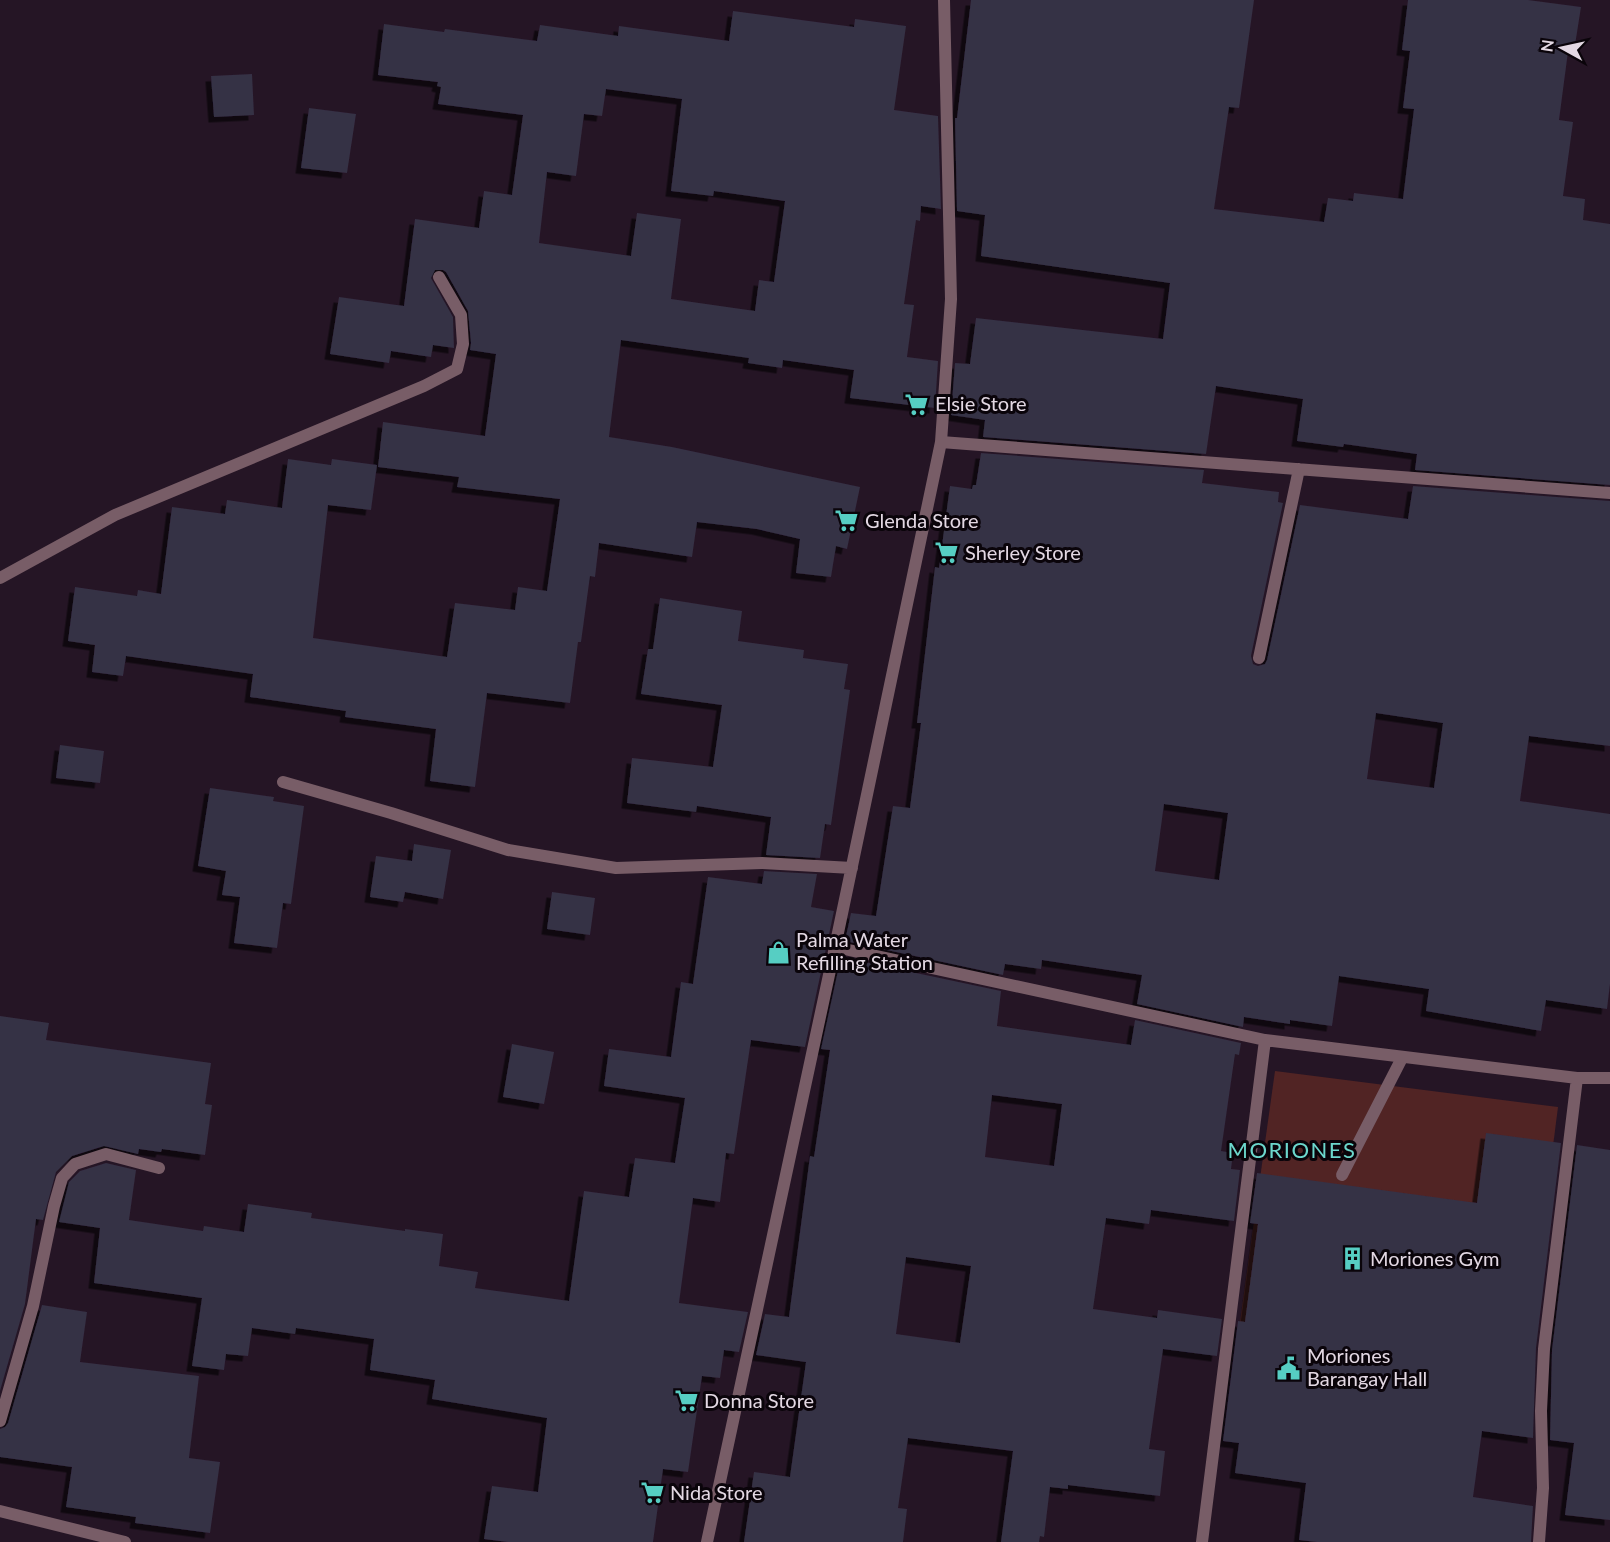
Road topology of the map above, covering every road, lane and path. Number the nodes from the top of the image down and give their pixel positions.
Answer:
1 (944, 0) edge
2 (439, 277) dead end
3 (941, 442) junction
4 (1299, 469) junction
5 (1610, 493) edge
6 (0, 578) edge
7 (1260, 658) dead end
8 (283, 783) dead end
9 (852, 868) junction
10 (835, 947) junction
11 (1265, 1040) junction
12 (1402, 1058) junction
13 (1577, 1078) junction
14 (1610, 1078) edge
15 (159, 1168) dead end
16 (1342, 1175) dead end
17 (0, 1421) edge
18 (0, 1511) edge
19 (125, 1542) edge
20 (706, 1542) edge
21 (1202, 1542) edge
22 (1539, 1542) edge

1 - 3 street
2 - 6 street
3 - 4 street
3 - 9 street
4 - 5 street
4 - 7 street
8 - 9 street
9 - 10 street
10 - 11 street
10 - 20 street
11 - 12 street
11 - 21 street
12 - 13 street
12 - 16 street
13 - 14 street
13 - 22 street
15 - 17 street
18 - 19 street

